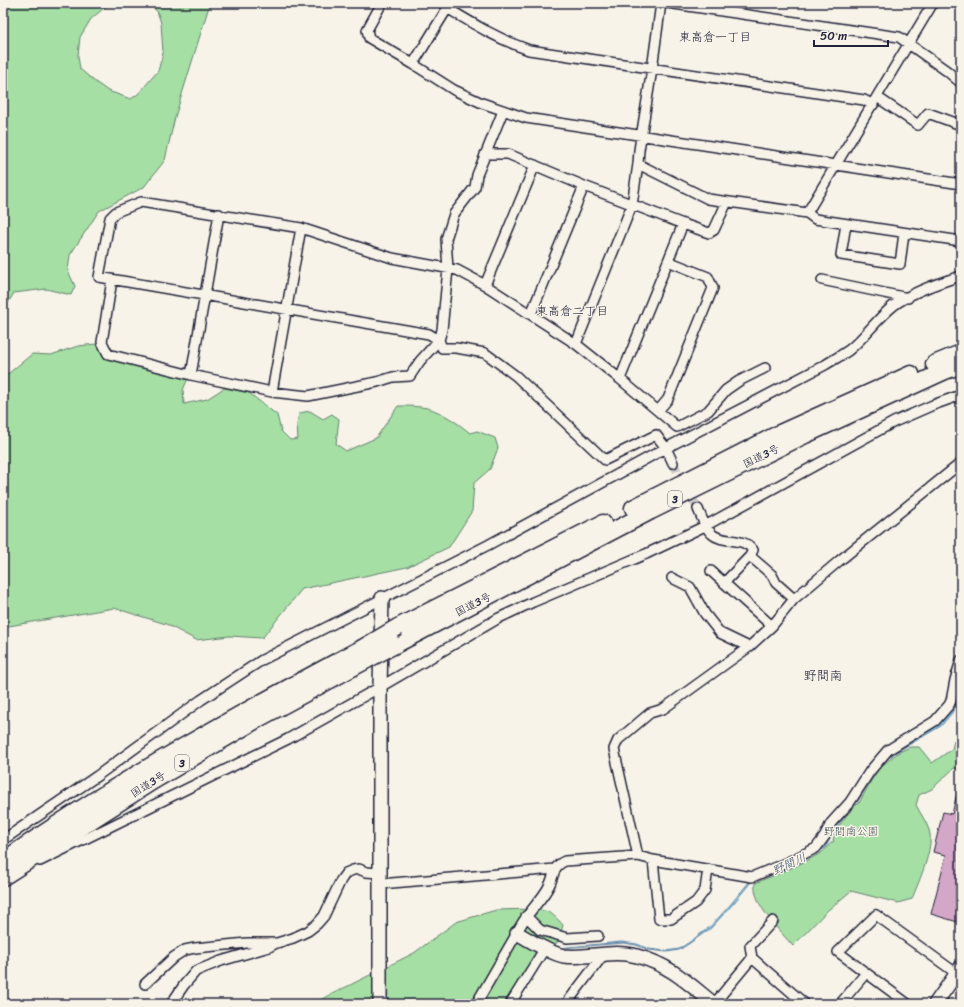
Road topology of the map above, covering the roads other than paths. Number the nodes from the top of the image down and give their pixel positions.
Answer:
1 (382, 3) edge
2 (662, 3) edge
3 (666, 3) edge
4 (933, 3) edge
5 (449, 6) edge
6 (718, 6) edge
7 (908, 43) junction
8 (413, 64) junction
9 (652, 69) junction
10 (961, 82) edge
11 (875, 101) junction
12 (503, 111) junction
13 (961, 125) edge
14 (642, 136) junction
15 (485, 154) junction
16 (638, 164) junction
17 (837, 164) junction
18 (535, 165) junction
19 (961, 184) edge
20 (584, 186) junction
21 (727, 202) junction
22 (632, 205) junction
23 (807, 213) junction
24 (219, 214) junction
25 (683, 224) junction
26 (846, 224) junction
27 (301, 228) junction
28 (904, 233) junction
29 (961, 241) edge
30 (668, 262) junction
31 (448, 270) junction
32 (961, 276) edge
33 (112, 280) junction
34 (822, 280) dead end
35 (485, 285) junction
36 (205, 295) junction
37 (908, 298) junction
38 (288, 309) junction
39 (531, 314) junction
40 (439, 340) junction
41 (576, 344) junction
42 (961, 353) edge
43 (961, 365) edge
44 (764, 368) dead end
45 (192, 375) junction
46 (620, 379) junction
47 (272, 392) junction
48 (961, 395) edge
49 (658, 411) junction
50 (666, 448) junction
51 (673, 463) tunnel mouth
52 (961, 463) edge
53 (698, 509) tunnel mouth
54 (705, 526) junction
55 (750, 556) junction
56 (711, 571) dead end
57 (672, 578) dead end
58 (724, 583) junction
59 (382, 598) junction
60 (794, 599) junction
61 (772, 626) junction
62 (749, 647) junction
63 (366, 653) junction
64 (961, 660) edge
65 (380, 687) junction
66 (3, 840) edge
67 (638, 856) junction
68 (653, 860) junction
69 (3, 861) edge
70 (556, 869) junction
71 (708, 869) junction
72 (3, 878) edge
73 (380, 879) junction
74 (526, 916) junction
75 (773, 921) dead end
76 (517, 933) junction
77 (598, 936) dead end
78 (277, 943) junction
79 (545, 948) junction
80 (604, 954) junction
81 (752, 958) junction
82 (958, 970) edge
83 (866, 973) junction
84 (145, 984) dead end
85 (171, 1004) edge
86 (380, 1004) edge
87 (476, 1004) edge
88 (510, 1004) edge
89 (566, 1004) edge
90 (714, 1004) edge
91 (805, 1004) edge
92 (840, 1004) edge
93 (908, 1004) edge
94 (935, 1004) edge

1 - 8 street
2 - 9 street
3 - 6 street
4 - 7 street
5 - 8 street
5 - 9 street
6 - 7 street
7 - 10 street
7 - 11 street
8 - 12 street
9 - 11 street
9 - 14 street
11 - 13 street
11 - 17 street
12 - 14 street
12 - 15 street
14 - 16 street
14 - 17 street
15 - 18 street
15 - 31 street
16 - 21 street
16 - 22 street
17 - 19 street
17 - 23 street
18 - 20 street
18 - 35 street
20 - 22 street
20 - 39 street
21 - 23 street
21 - 25 street
22 - 25 street
22 - 41 street
23 - 26 street
24 - 27 street
24 - 33 street
24 - 36 street
25 - 30 street
26 - 28 street
26 - 28 street
27 - 31 street
27 - 38 street
28 - 29 street
30 - 46 street
30 - 49 street
31 - 35 street
31 - 40 street
32 - 37 street
33 - 36 street
33 - 45 street
34 - 37 street
35 - 39 street
36 - 38 street
36 - 45 street
37 - 50 street
38 - 40 street
38 - 47 street
39 - 41 street
40 - 47 street
40 - 50 street
41 - 46 street
42 - 63 highway, 国道3号 / 3, bridge
43 - 63 highway, 国道3号 / 3, bridge
44 - 49 street
45 - 47 street
46 - 49 street
48 - 54 street
50 - 51 street
50 - 59 street
52 - 60 street
53 - 54 street
54 - 55 street
54 - 65 street
55 - 58 street
55 - 60 street
56 - 58 street
57 - 62 street
58 - 61 street
59 - 65 street
59 - 66 street
60 - 61 street
61 - 62 street
62 - 67 street
63 - 69 highway, 国道3号 / 3
63 - 72 highway, 国道3号 / 3
64 - 71 street
65 - 72 street
65 - 73 street
67 - 68 street
67 - 70 street
68 - 71 street
68 - 71 street
70 - 73 street
70 - 74 street
73 - 78 street
73 - 86 street
74 - 76 street
74 - 77 street
75 - 81 street
76 - 79 street
76 - 87 street
78 - 84 street
78 - 85 street
79 - 80 street
79 - 88 street
80 - 89 street
80 - 90 street
81 - 90 street
81 - 91 street
82 - 83 street
82 - 94 street
83 - 92 street
83 - 93 street

